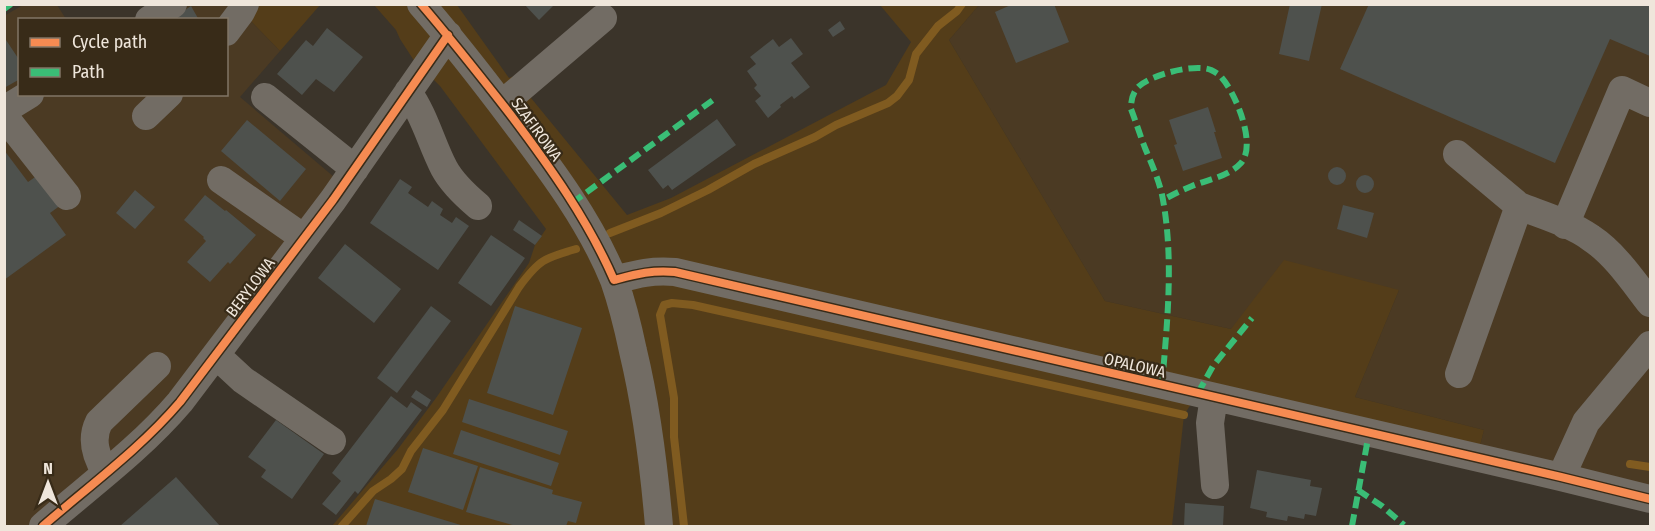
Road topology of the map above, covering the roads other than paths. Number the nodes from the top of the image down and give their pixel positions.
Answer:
1 (173, 4) edge
2 (245, 4) edge
3 (421, 4) edge
4 (152, 18) edge
5 (603, 18) dead end
6 (228, 30) edge
7 (448, 35) junction
8 (408, 92) junction
9 (27, 96) edge
10 (167, 96) edge
11 (265, 97) dead end
12 (1650, 103) edge
13 (502, 104) junction
14 (4, 110) edge
15 (4, 116) edge
16 (146, 116) dead end
17 (1457, 154) dead end
18 (354, 170) junction
19 (221, 180) dead end
20 (67, 196) dead end
21 (478, 206) dead end
22 (1519, 206) junction
23 (1565, 225) junction
24 (304, 238) junction
25 (614, 280) junction
26 (1650, 303) edge
27 (1650, 345) edge
28 (216, 355) junction
29 (157, 366) dead end
30 (1459, 374) dead end
31 (1214, 397) junction
32 (332, 441) dead end
33 (106, 473) junction
34 (1561, 477) junction
35 (1215, 485) dead end
36 (1650, 498) edge
37 (43, 526) edge
38 (660, 526) edge

1 - 4 street
2 - 6 street
3 - 7 street, SZAFIROWA
5 - 13 street
7 - 8 street, BERYLOWA
7 - 13 street, SZAFIROWA
8 - 18 street, BERYLOWA
8 - 21 street
9 - 14 street
10 - 16 street
11 - 18 street
12 - 23 street
13 - 25 street, SZAFIROWA
15 - 20 street
17 - 22 street
18 - 24 street, BERYLOWA
19 - 24 street
22 - 23 street
22 - 30 street
23 - 26 street
24 - 28 street, BERYLOWA
25 - 31 street, OPALOWA
25 - 38 street, SZAFIROWA
27 - 34 street
28 - 32 street
28 - 33 street, BERYLOWA
29 - 33 street
31 - 34 street, OPALOWA
31 - 35 street
33 - 37 street, BERYLOWA
34 - 36 street, OPALOWA

